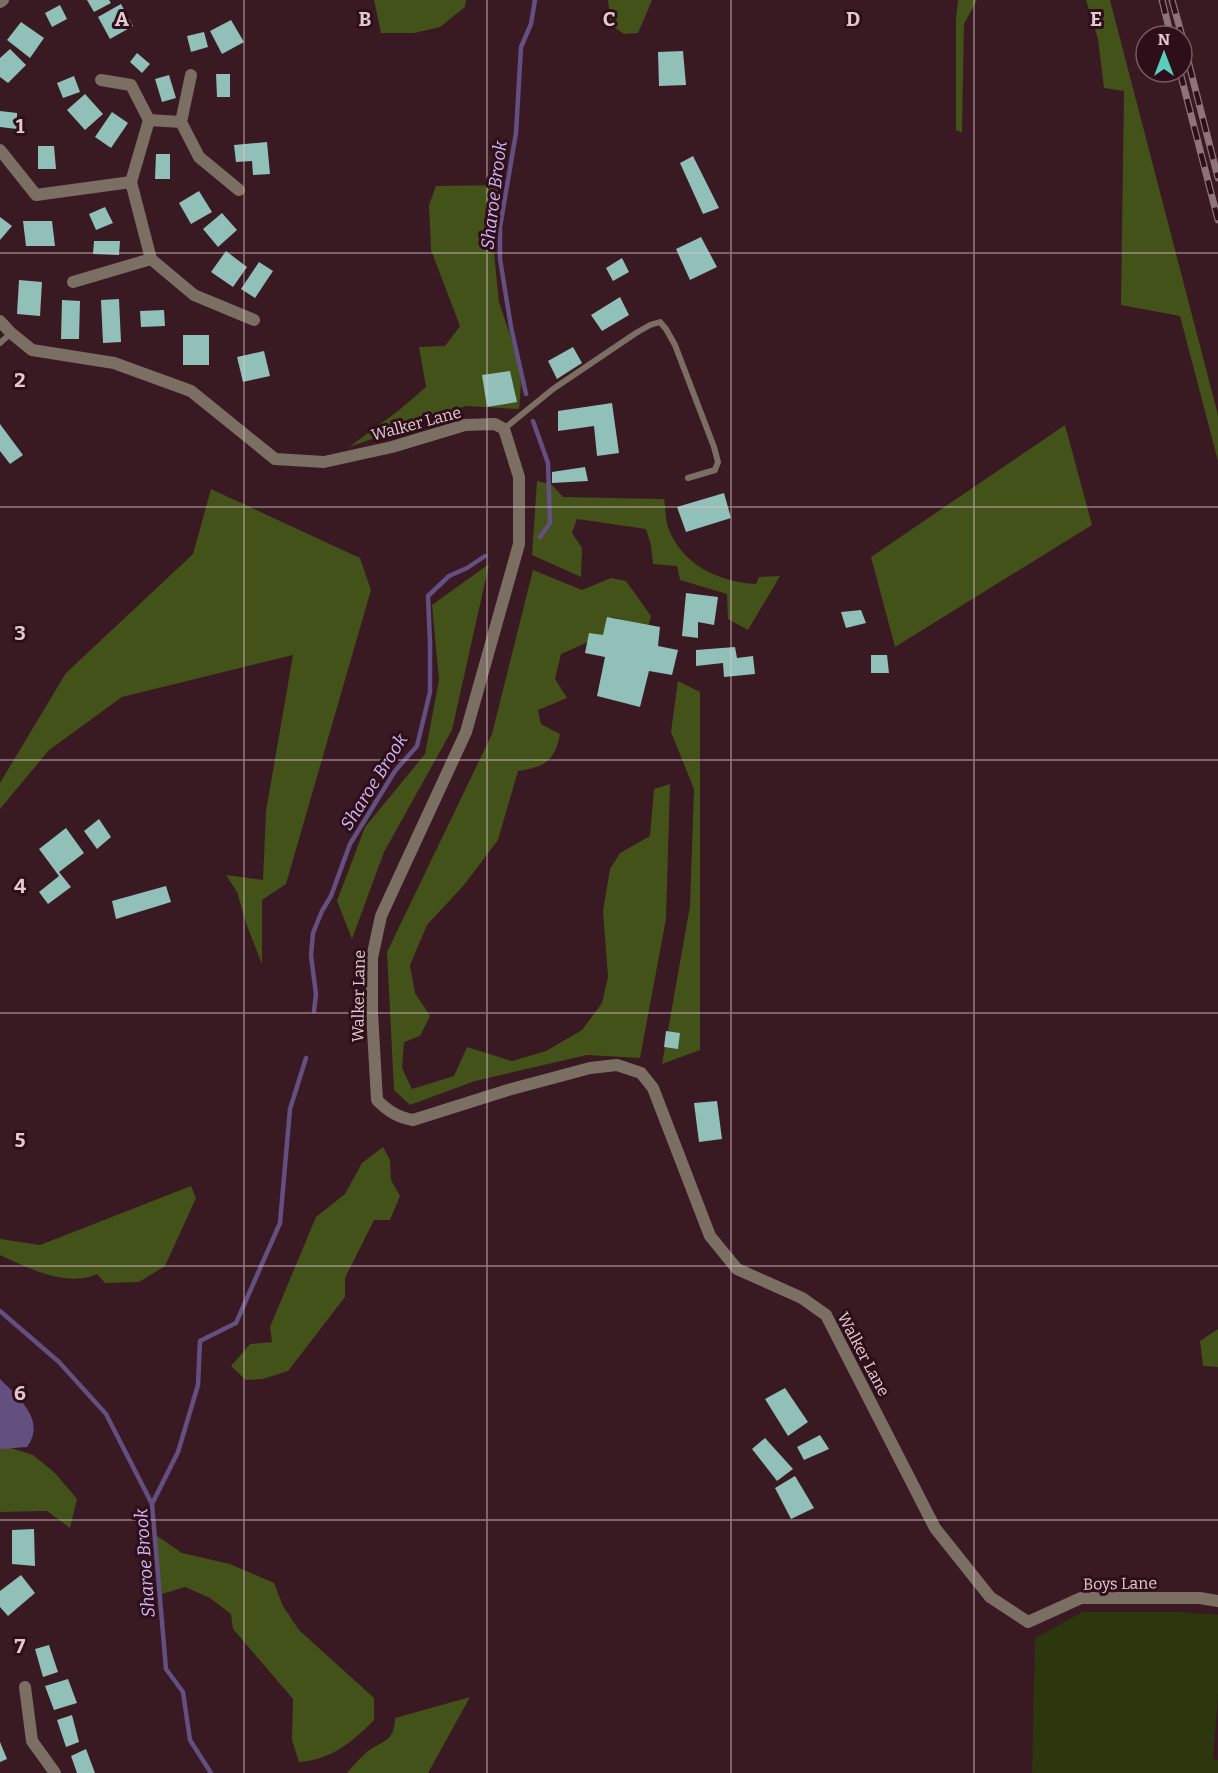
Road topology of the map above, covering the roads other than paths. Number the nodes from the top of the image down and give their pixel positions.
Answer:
1 (192, 75) dead end
2 (101, 80) dead end
3 (149, 120) junction
4 (182, 122) junction
5 (0, 150) edge
6 (131, 182) junction
7 (239, 190) dead end
8 (151, 259) junction
9 (73, 282) dead end
10 (254, 320) dead end
11 (0, 321) edge
12 (11, 333) junction
13 (0, 343) edge
14 (504, 429) junction
15 (688, 478) dead end
16 (1218, 1601) edge
17 (1028, 1622) joint
18 (25, 1688) dead end
19 (55, 1773) edge

1 - 4 street
2 - 3 street
3 - 4 street
3 - 6 street
4 - 7 street
5 - 6 street
6 - 8 street
8 - 9 street
8 - 10 street
11 - 12 street, Walker Lane
12 - 13 lane
12 - 14 street, Walker Lane
14 - 15 lane
14 - 17 street, Walker Lane
16 - 17 street, Boys Lane
18 - 19 street

